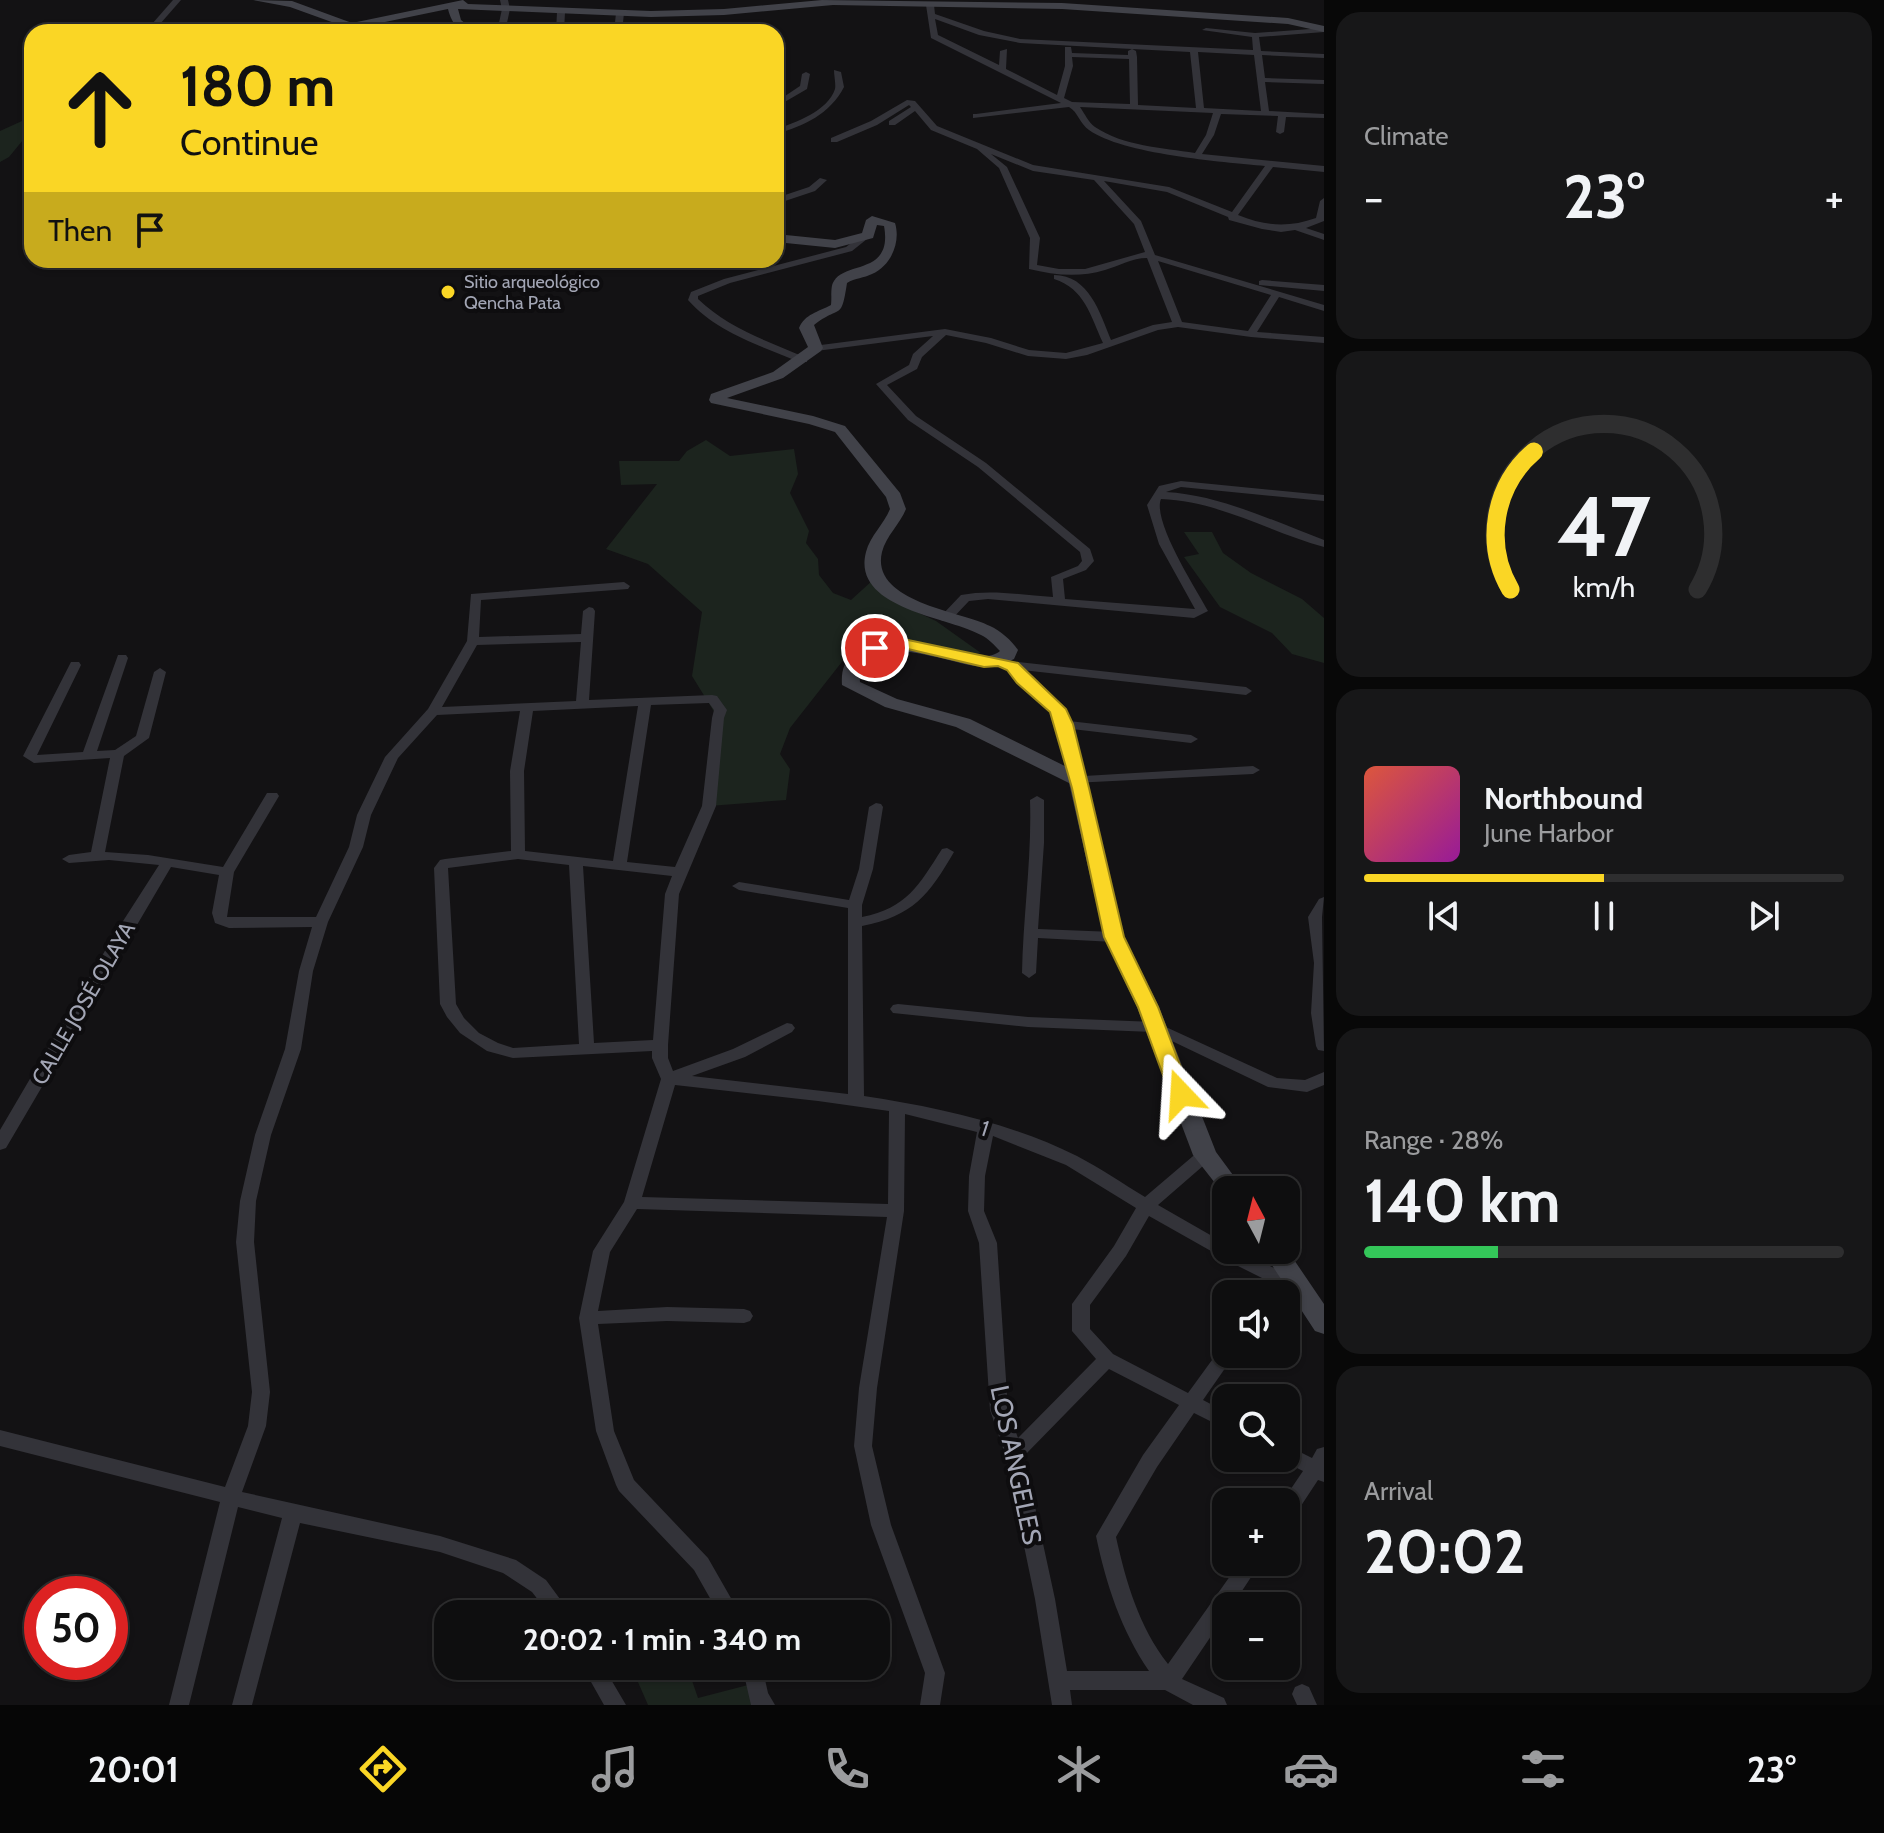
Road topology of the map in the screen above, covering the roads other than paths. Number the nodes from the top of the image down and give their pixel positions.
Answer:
1 (177, 0) edge
2 (258, 0) edge
3 (471, 0) edge
4 (505, 4) edge
5 (1116, 5) edge
6 (452, 6) junction
7 (931, 10) junction
8 (561, 12) junction
9 (620, 13) junction
10 (156, 24) edge
11 (346, 24) edge
12 (361, 24) edge
13 (460, 24) edge
14 (502, 24) edge
15 (560, 24) edge
16 (619, 24) edge
17 (1206, 30) dead end
18 (1324, 30) edge
19 (1255, 35) junction
20 (1069, 43) junction
21 (1131, 47) junction
22 (1194, 50) junction
23 (1004, 51) dead end
24 (1256, 54) junction
25 (1068, 55) junction
26 (1324, 56) edge
27 (1133, 57) junction
28 (1002, 70) junction
29 (837, 72) dead end
30 (806, 74) dead end
31 (1263, 80) junction
32 (1324, 82) edge
33 (1060, 99) junction
34 (784, 100) edge
35 (1070, 104) junction
36 (1134, 106) junction
37 (915, 108) junction
38 (1200, 110) junction
39 (1217, 112) junction
40 (1266, 115) junction
41 (1282, 115) junction
42 (976, 116) dead end
43 (1324, 116) edge
44 (892, 123) dead end
45 (784, 129) edge
46 (1280, 132) dead end
47 (834, 140) dead end
48 (982, 148) junction
49 (1198, 154) junction
50 (1271, 163) junction
51 (1324, 169) edge
52 (823, 180) dead end
53 (1098, 180) junction
54 (784, 198) edge
55 (1324, 201) edge
56 (1232, 218) junction
57 (1299, 229) junction
58 (1324, 237) edge
59 (784, 239) edge
60 (862, 239) junction
61 (1154, 257) junction
62 (1172, 263) junction
63 (784, 266) edge
64 (1032, 267) junction
65 (777, 268) edge
66 (1324, 288) edge
67 (1276, 294) junction
68 (1324, 308) edge
69 (1178, 324) junction
70 (945, 332) junction
71 (1251, 334) junction
72 (1324, 340) edge
73 (1107, 342) junction
74 (816, 348) junction
75 (803, 360) junction
76 (1157, 495) junction
77 (1324, 498) edge
78 (1324, 544) edge
79 (624, 586) dead end
80 (1059, 599) junction
81 (589, 611) dead end
82 (946, 618) junction
83 (587, 638) junction
84 (473, 641) junction
85 (122, 658) dead end
86 (1006, 664) junction
87 (75, 665) dead end
88 (160, 672) dead end
89 (1246, 691) dead end
90 (645, 701) junction
91 (582, 704) junction
92 (527, 706) junction
93 (433, 711) junction
94 (1064, 724) junction
95 (1191, 739) dead end
96 (89, 754) junction
97 (118, 754) junction
98 (1253, 770) dead end
99 (1079, 784) junction
100 (272, 796) dead end
101 (1037, 800) dead end
102 (876, 807) dead end
103 (947, 852) dead end
104 (97, 855) junction
105 (518, 855) junction
106 (69, 859) dead end
107 (576, 861) junction
108 (167, 863) junction
109 (619, 866) junction
110 (227, 872) junction
111 (680, 872) junction
112 (739, 886) dead end
113 (1324, 902) edge
114 (855, 905) junction
115 (321, 922) junction
116 (855, 923) junction
117 (1029, 933) junction
118 (1114, 937) junction
119 (1029, 973) dead end
120 (898, 1009) dead end
121 (1155, 1027) junction
122 (787, 1028) dead end
123 (660, 1045) junction
124 (1324, 1046) edge
125 (587, 1048) junction
126 (1324, 1078) edge
127 (669, 1079) junction
128 (856, 1101) junction
129 (897, 1107) junction
130 (986, 1129) junction
131 (0, 1144) edge
132 (1205, 1155) junction
133 (1221, 1176) edge
134 (632, 1203) junction
135 (1146, 1206) junction
136 (896, 1211) junction
137 (1212, 1235) edge
138 (1274, 1264) edge
139 (1321, 1314) edge
140 (744, 1316) dead end
141 (588, 1318) junction
142 (1107, 1359) junction
143 (1215, 1368) edge
144 (1190, 1401) junction
145 (1212, 1413) edge
146 (0, 1438) edge
147 (1014, 1454) junction
148 (1300, 1458) edge
149 (1321, 1466) edge
150 (1300, 1494) edge
151 (231, 1496) junction
152 (293, 1513) junction
153 (1241, 1576) edge
154 (550, 1600) edge
155 (722, 1600) edge
156 (601, 1680) edge
157 (755, 1680) edge
158 (1058, 1680) junction
159 (1168, 1681) junction
160 (179, 1705) edge
161 (242, 1705) edge
162 (616, 1705) edge
163 (765, 1705) edge
164 (930, 1705) edge
165 (1062, 1705) edge
166 (1217, 1705) edge

1 - 10 street
2 - 11 main road
3 - 6 main road
4 - 6 main road
4 - 8 main road
4 - 14 street
5 - 7 main road
5 - 18 main road
6 - 12 main road
6 - 13 main road
7 - 9 main road
7 - 20 street
7 - 28 street
8 - 9 main road
8 - 15 street
9 - 16 street
17 - 19 street
18 - 19 street
19 - 24 street
20 - 21 street
20 - 25 street
21 - 22 street
21 - 27 street
22 - 24 street
22 - 38 street
23 - 28 street
24 - 26 street
24 - 31 street
25 - 27 street
25 - 33 street
27 - 36 street
28 - 33 street
29 - 45 street
30 - 34 street
31 - 32 street
31 - 40 street
33 - 35 street
35 - 36 street
35 - 42 street
35 - 49 street
36 - 38 street
37 - 44 street
37 - 47 street
37 - 48 street
38 - 39 street
39 - 40 street
39 - 49 street
40 - 41 street
41 - 43 street
41 - 46 street
48 - 53 street
48 - 64 street
49 - 50 street
50 - 51 street
50 - 56 street
52 - 54 street
53 - 56 street
53 - 61 street
55 - 57 street
56 - 57 street
57 - 58 street
59 - 60 main road
60 - 63 street
60 - 74 main road
61 - 62 street
61 - 64 street
61 - 69 street
62 - 66 street
62 - 67 street
64 - 73 street
65 - 75 street
67 - 68 street
67 - 71 street
69 - 71 street
69 - 73 street
70 - 73 street
70 - 74 street
70 - 80 street
71 - 72 street
74 - 75 main road
75 - 82 main road
76 - 77 street
76 - 78 street
76 - 80 street
79 - 84 street
80 - 82 street
81 - 83 street
82 - 86 main road
83 - 84 street
83 - 91 street
84 - 93 street
85 - 96 street
86 - 89 street
86 - 94 street
86 - 99 main road
87 - 96 street
88 - 97 street
90 - 91 street
90 - 109 street
90 - 111 street
91 - 92 street
92 - 93 street
92 - 105 street
93 - 115 street
94 - 95 street
94 - 99 street
96 - 97 street
97 - 104 street
98 - 99 street
99 - 118 main road
100 - 110 street
101 - 117 street
102 - 114 street
103 - 116 street
104 - 106 street
104 - 108 street
105 - 107 street
105 - 125 street
107 - 109 street
107 - 125 street
108 - 110 street
108 - 131 street, CALLE JOSÉ OLAYA
109 - 111 street
110 - 115 street
111 - 123 street
112 - 114 street
113 - 124 street
114 - 116 street
115 - 151 street
116 - 128 street
117 - 118 street
117 - 119 street
118 - 121 main road
120 - 121 street
121 - 126 street
121 - 132 main road
122 - 127 street
123 - 125 street
123 - 127 street
127 - 128 street, 1
127 - 134 street
128 - 129 street, 1
129 - 130 street, 1
129 - 136 street
130 - 135 street, 1
130 - 147 street, LOS ANGELES
132 - 133 main road
132 - 135 street
134 - 136 street
134 - 141 street
135 - 137 street, 1
135 - 142 street
136 - 164 street
138 - 139 main road
140 - 141 street
141 - 155 street
142 - 144 street
142 - 147 street
143 - 144 street
144 - 145 street
144 - 159 street
146 - 151 street
147 - 158 street, LOS ANGELES
148 - 149 street
149 - 150 street
151 - 152 street
151 - 160 street
152 - 154 street
152 - 161 street
153 - 159 street
156 - 162 street
157 - 163 street
158 - 159 street
158 - 165 street, LOS ANGELES
159 - 166 street

